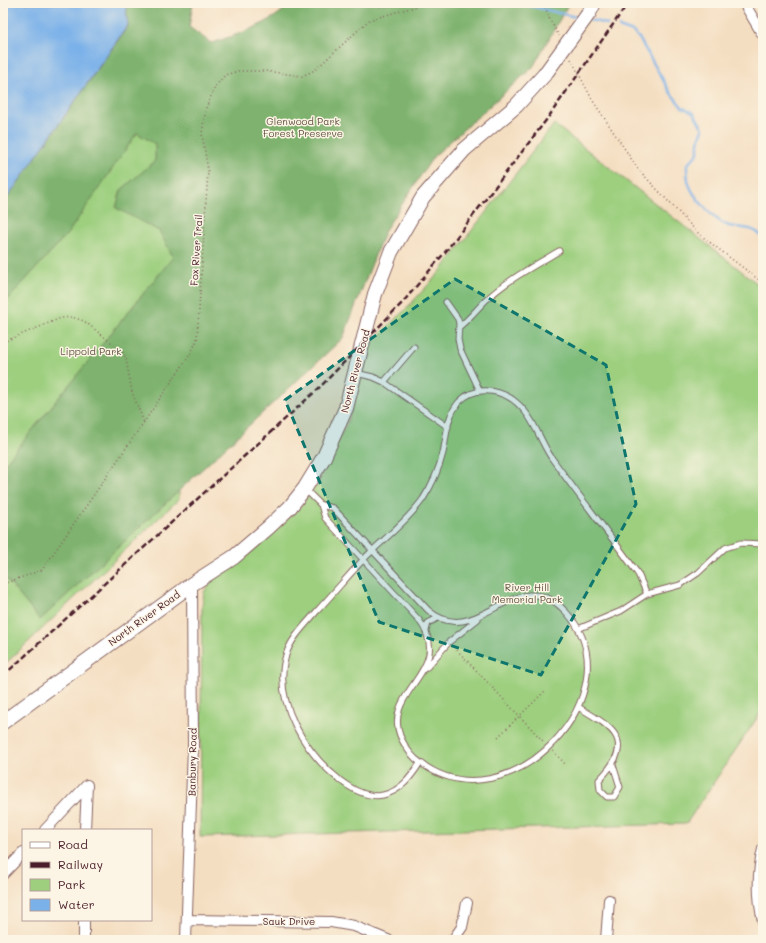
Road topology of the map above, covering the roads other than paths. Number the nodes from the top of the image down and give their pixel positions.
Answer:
1 (744, 3) edge
2 (591, 8) edge
3 (763, 35) edge
4 (559, 251) dead end
5 (446, 302) dead end
6 (459, 327) junction
7 (414, 347) dead end
8 (356, 372) junction
9 (384, 382) junction
10 (480, 391) junction
11 (448, 427) junction
12 (305, 488) junction
13 (321, 505) junction
14 (763, 544) edge
15 (373, 552) junction
16 (363, 560) junction
17 (192, 584) junction
18 (648, 594) junction
19 (483, 615) junction
20 (438, 618) junction
21 (578, 630) junction
22 (426, 632) junction
23 (425, 669) junction
24 (578, 707) junction
25 (3, 722) edge
26 (420, 763) junction
27 (613, 765) junction
28 (46, 829) edge
29 (86, 829) edge
30 (763, 849) edge
31 (22, 854) edge
32 (3, 874) edge
33 (609, 900) dead end
34 (467, 903) dead end
35 (187, 920) junction
36 (84, 921) edge
37 (763, 921) edge
38 (84, 940) edge
39 (186, 940) edge
40 (388, 940) edge
41 (453, 940) edge
42 (606, 940) edge

1 - 3 street
2 - 8 main road, North River Road, bridge
4 - 6 lane
5 - 6 lane
6 - 10 lane
7 - 9 lane
8 - 9 lane
8 - 12 main road, North River Road
9 - 11 lane
10 - 11 lane
10 - 18 lane
11 - 15 lane
12 - 13 lane
12 - 17 main road, North River Road
13 - 15 lane
13 - 16 lane
14 - 18 lane
15 - 16 lane
15 - 20 lane
16 - 22 lane
16 - 26 lane
17 - 25 main road, North River Road
17 - 35 street, Banbury Road
18 - 21 lane
19 - 20 lane
19 - 21 lane
19 - 23 lane
20 - 22 lane
21 - 24 lane
22 - 23 lane
23 - 26 lane
24 - 26 lane
24 - 27 lane
27 - 27 lane
28 - 29 street
30 - 37 street
31 - 32 street
33 - 42 street
34 - 41 street
35 - 39 street, Banbury Road
35 - 40 street, Sauk Drive
36 - 38 street

